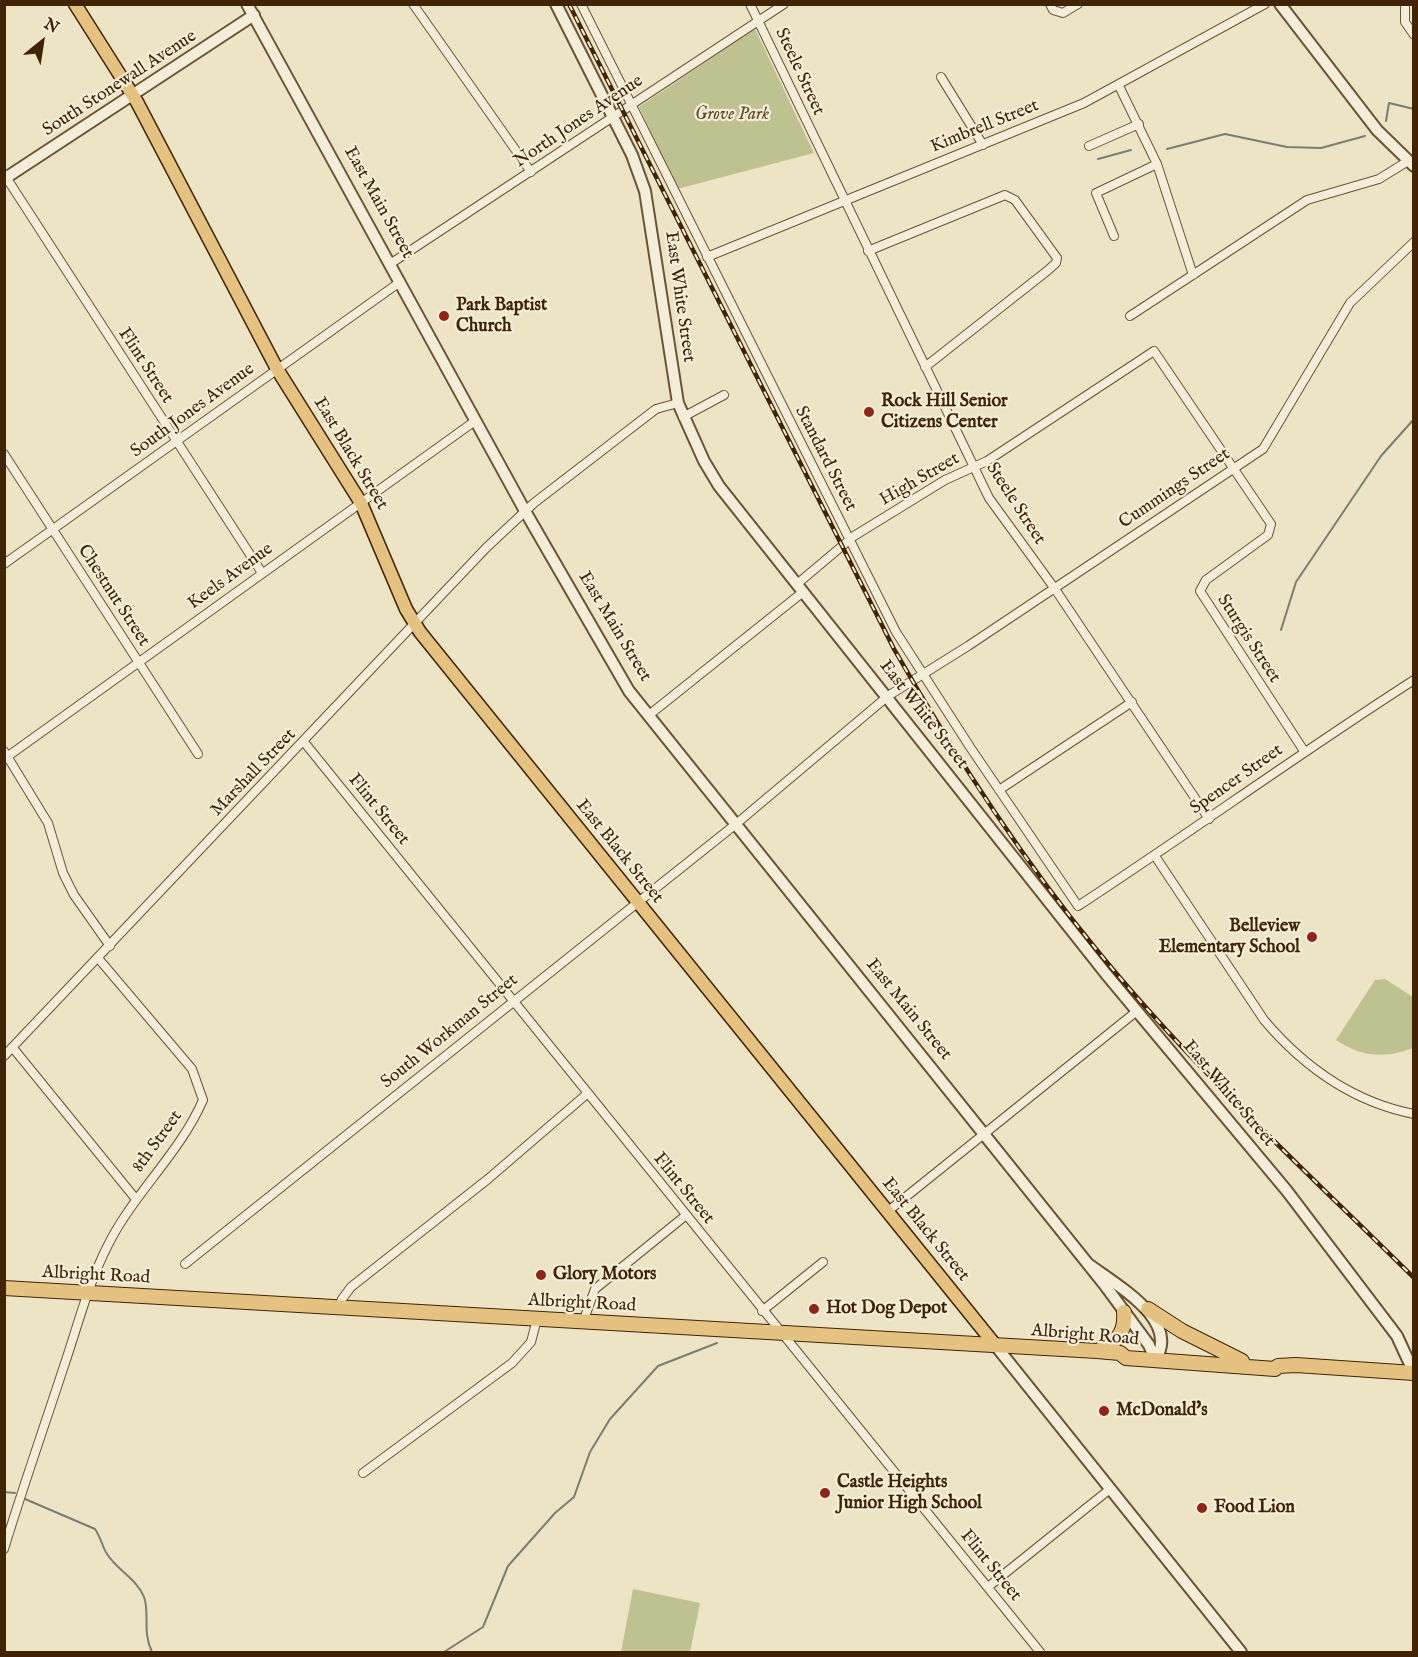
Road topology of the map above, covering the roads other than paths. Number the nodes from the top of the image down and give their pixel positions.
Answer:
1 (75, 4) edge
2 (247, 4) edge
3 (413, 4) edge
4 (556, 4) edge
5 (581, 4) edge
6 (750, 4) edge
7 (784, 4) edge
8 (1050, 4) edge
9 (1078, 4) edge
10 (1265, 4) edge
11 (1280, 4) edge
12 (1405, 4) edge
13 (254, 15) junction
14 (758, 21) junction
15 (1413, 35) edge
16 (941, 77) dead end
17 (1119, 86) junction
18 (133, 95) junction
19 (631, 104) junction
20 (614, 117) junction
21 (1139, 124) junction
22 (982, 145) junction
23 (1089, 146) dead end
24 (1157, 164) junction
25 (1411, 164) edge
26 (531, 172) junction
27 (5, 177) edge
28 (844, 202) junction
29 (1114, 236) dead end
30 (1413, 242) edge
31 (868, 251) junction
32 (708, 257) junction
33 (390, 264) junction
34 (1193, 275) junction
35 (400, 282) junction
36 (1130, 316) dead end
37 (1154, 351) joint
38 (925, 367) junction
39 (277, 369) junction
40 (724, 395) dead end
41 (678, 403) junction
42 (683, 417) junction
43 (475, 421) junction
44 (175, 442) junction
45 (4, 454) edge
46 (973, 468) junction
47 (1232, 468) junction
48 (361, 503) junction
49 (525, 511) junction
50 (53, 530) junction
51 (849, 540) junction
52 (4, 564) edge
53 (262, 573) junction
54 (800, 588) junction
55 (1055, 589) junction
56 (415, 625) junction
57 (138, 663) junction
58 (923, 675) junction
59 (1413, 680) edge
60 (888, 696) junction
61 (1132, 702) junction
62 (649, 715) junction
63 (304, 742) junction
64 (1304, 751) junction
65 (198, 754) dead end
66 (6, 756) edge
67 (999, 790) junction
68 (1209, 819) junction
69 (736, 824) junction
70 (1155, 856) junction
71 (636, 903) junction
72 (1078, 906) joint
73 (110, 946) junction
74 (98, 958) junction
75 (513, 1001) junction
76 (1137, 1011) junction
77 (13, 1048) junction
78 (4, 1056) edge
79 (588, 1093) junction
80 (1413, 1114) edge
81 (984, 1134) junction
82 (135, 1198) junction
83 (887, 1212) junction
84 (685, 1216) junction
85 (824, 1262) dead end
86 (1088, 1263) junction
87 (185, 1264) dead end
88 (4, 1288) edge
89 (87, 1293) junction
90 (339, 1308) junction
91 (1148, 1309) junction
92 (762, 1311) junction
93 (1125, 1312) junction
94 (537, 1320) junction
95 (583, 1322) junction
96 (783, 1334) junction
97 (996, 1347) junction
98 (1098, 1351) junction
99 (1155, 1355) junction
100 (1203, 1361) junction
101 (1242, 1361) junction
102 (1278, 1366) junction
103 (1413, 1373) edge
104 (363, 1473) dead end
105 (1110, 1489) junction
106 (4, 1549) edge
107 (988, 1587) junction
108 (1040, 1653) edge
109 (1241, 1653) edge

1 - 18 main road, East Black Street
2 - 13 street, East Main Street
3 - 26 street
4 - 20 street, East White Street
5 - 19 street, Standard Street
6 - 14 street, Steele Street
7 - 14 street, North Jones Avenue
8 - 9 street
10 - 17 street, Kimbrell Street
11 - 25 street
12 - 15 street
13 - 18 street, South Stonewall Avenue
13 - 33 street, East Main Street
14 - 19 street, North Jones Avenue
14 - 28 street, Steele Street
16 - 22 street
17 - 21 street
17 - 22 street, Kimbrell Street
18 - 27 street, South Stonewall Avenue
18 - 39 main road, East Black Street
19 - 20 street, North Jones Avenue
19 - 32 street, Standard Street
20 - 26 street, North Jones Avenue
20 - 41 street, East White Street
21 - 23 street
21 - 24 street
22 - 28 street, Kimbrell Street
24 - 29 street
24 - 34 street
25 - 34 street
26 - 33 street, North Jones Avenue
27 - 44 street, Flint Street
28 - 31 street, Steele Street
28 - 32 street, Kimbrell Street
30 - 47 street, Cummings Street
31 - 38 street, Steele Street
31 - 38 street
32 - 51 street, Standard Street
33 - 35 street, East Main Street
34 - 36 street
35 - 39 street, South Jones Avenue
35 - 43 street, East Main Street
37 - 46 street, High Street
37 - 47 street, Sturgis Street
38 - 46 street, Steele Street
39 - 44 street, South Jones Avenue
39 - 48 main road, East Black Street
40 - 42 street
41 - 42 street, East White Street
41 - 49 street, Marshall Street
42 - 54 street, East White Street
43 - 48 street, Keels Avenue
43 - 49 street, East Main Street
44 - 50 street, South Jones Avenue
44 - 53 street, Flint Street
45 - 50 street, Chestnut Street
46 - 51 street, High Street
46 - 55 street, Steele Street
47 - 55 street, Cummings Street
47 - 64 street, Sturgis Street
48 - 53 street, Keels Avenue
48 - 56 main road, East Black Street
49 - 56 street, Marshall Street
49 - 62 street, East Main Street
50 - 52 street, South Jones Avenue
50 - 57 street, Chestnut Street
51 - 54 street, High Street
51 - 58 street, Standard Street
53 - 57 street, Keels Avenue
54 - 60 street, East White Street
54 - 62 street, High Street
55 - 58 street, Cummings Street
55 - 61 street, Steele Street
56 - 63 street, Marshall Street
56 - 71 main road, East Black Street
57 - 65 street, Chestnut Street
57 - 66 street, Keels Avenue
58 - 60 street, Cummings Street
58 - 67 street, Standard Street
59 - 64 street, Spencer Street
60 - 69 street, Cummings Street
60 - 76 street, East White Street
61 - 67 street
61 - 68 street, Steele Street
62 - 69 street, East Main Street
63 - 73 street, Marshall Street
63 - 75 street, Flint Street
64 - 68 street, Spencer Street
66 - 73 street
67 - 72 street, Standard Street
68 - 70 street, Spencer Street
69 - 71 street, South Workman Street
69 - 81 street, East Main Street
70 - 72 street, Spencer Street
70 - 80 street
71 - 75 street, South Workman Street
71 - 83 main road, East Black Street
73 - 74 street, Marshall Street
74 - 77 street, Marshall Street
74 - 82 street, 8th Street
75 - 79 street, Flint Street
75 - 87 street, South Workman Street
76 - 81 street
76 - 103 street, East White Street
77 - 78 street, Marshall Street
77 - 82 street
79 - 84 street, Flint Street
79 - 90 street
81 - 83 street
81 - 86 street, East Main Street
82 - 89 street, 8th Street
83 - 97 main road, East Black Street
84 - 92 street, Flint Street
84 - 95 street
85 - 92 street
86 - 91 street, East Main Street
86 - 93 street, East Main Street
88 - 89 highway, Albright Road
89 - 90 highway, Albright Road
89 - 106 street, 8th Street
90 - 94 highway, Albright Road
91 - 99 street, East Main Street
91 - 101 highway
92 - 96 street, Flint Street
93 - 98 highway
93 - 99 street, East Main Street
94 - 95 highway, Albright Road
94 - 104 street
95 - 96 highway, Albright Road
96 - 97 highway, Albright Road
96 - 107 street, Flint Street
97 - 98 highway, Albright Road
97 - 105 street, East Black Street
98 - 99 highway, Albright Road
99 - 100 highway
100 - 101 highway
100 - 102 highway
101 - 102 highway
102 - 103 highway
105 - 107 street
105 - 109 street, East Black Street
107 - 108 street, Flint Street

